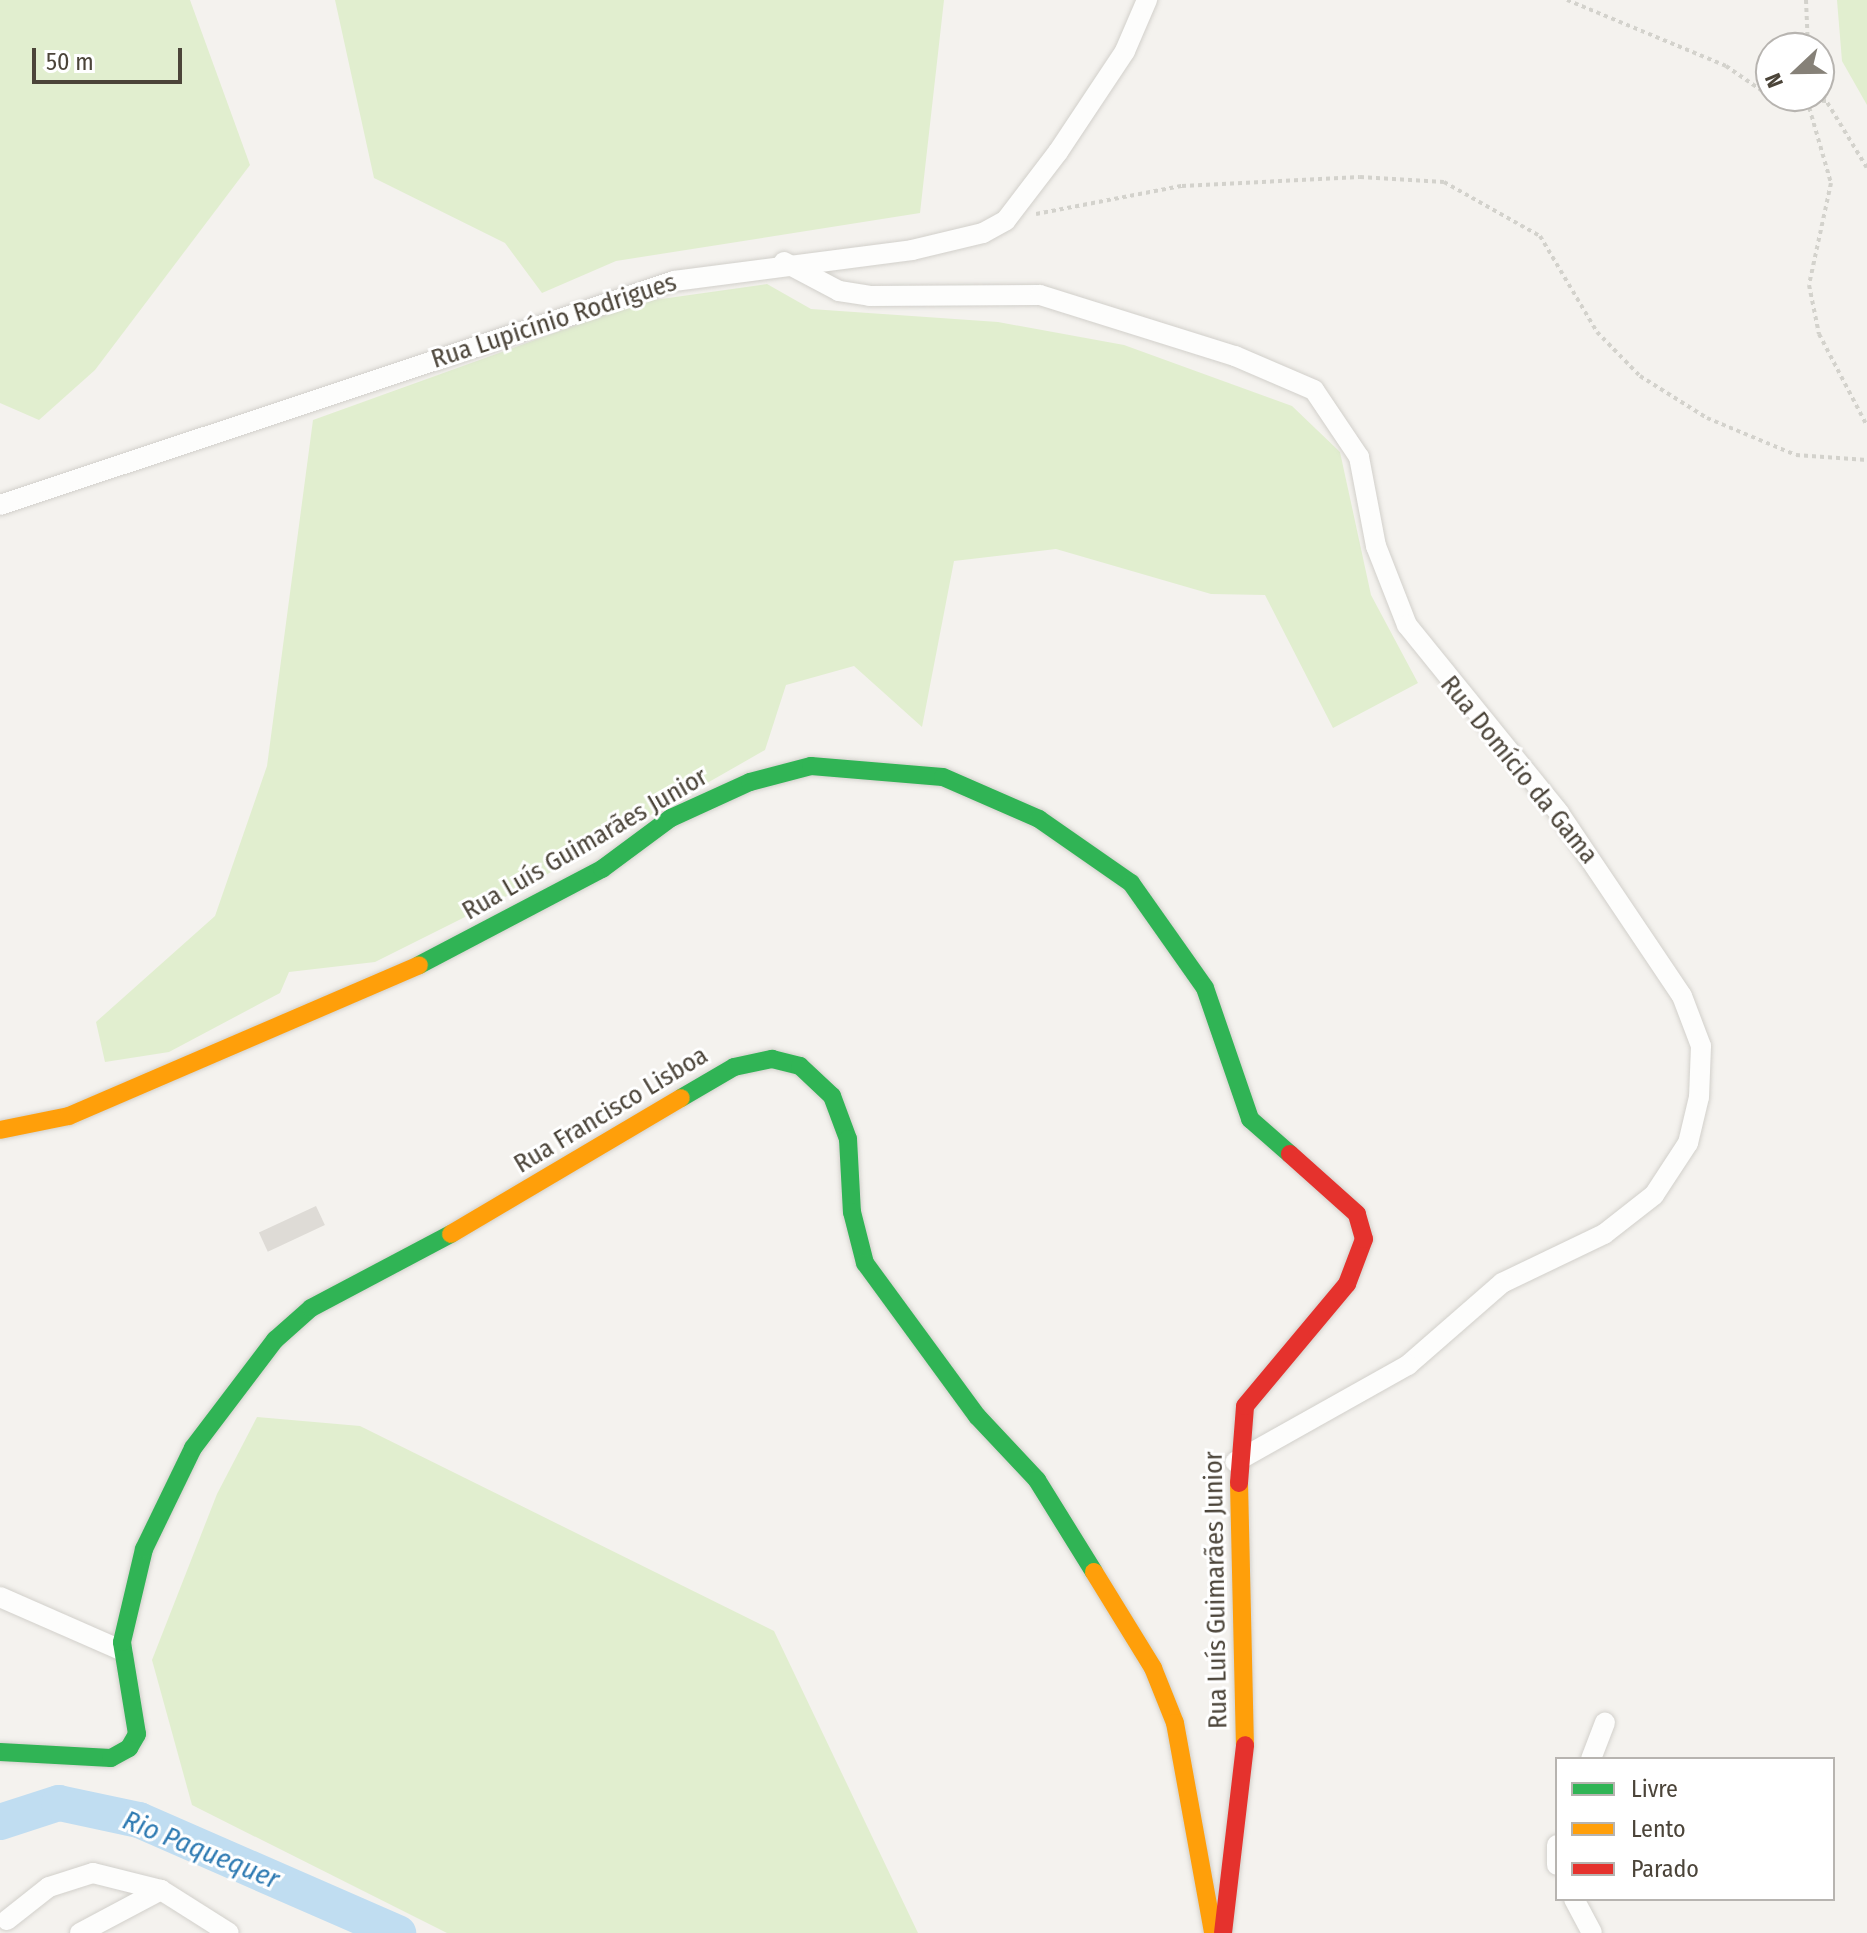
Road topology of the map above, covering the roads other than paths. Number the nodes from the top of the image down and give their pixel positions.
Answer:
1 (1147, 0) edge
2 (784, 262) junction
3 (0, 505) edge
4 (0, 1130) edge
5 (1235, 1462) junction
6 (0, 1597) edge
7 (123, 1651) junction
8 (1605, 1723) dead end
9 (0, 1752) edge
10 (1592, 1757) edge
11 (161, 1890) junction
12 (1575, 1901) edge
13 (7, 1920) dead end
14 (80, 1933) edge
15 (229, 1933) edge
16 (1213, 1933) edge
17 (1223, 1933) edge
18 (1592, 1933) edge

1 - 2 street, Rua Lupicínio Rodrigues
2 - 3 street, Rua Lupicínio Rodrigues
2 - 5 street, Rua Domício da Gama
4 - 5 street, Rua Luís Guimarães Junior
5 - 17 street, Rua Luís Guimarães Junior
6 - 7 street
7 - 9 street, Rua Francisco Lisboa
7 - 16 street, Rua Francisco Lisboa
8 - 10 street
11 - 13 street
11 - 14 street
11 - 15 street
12 - 18 street

